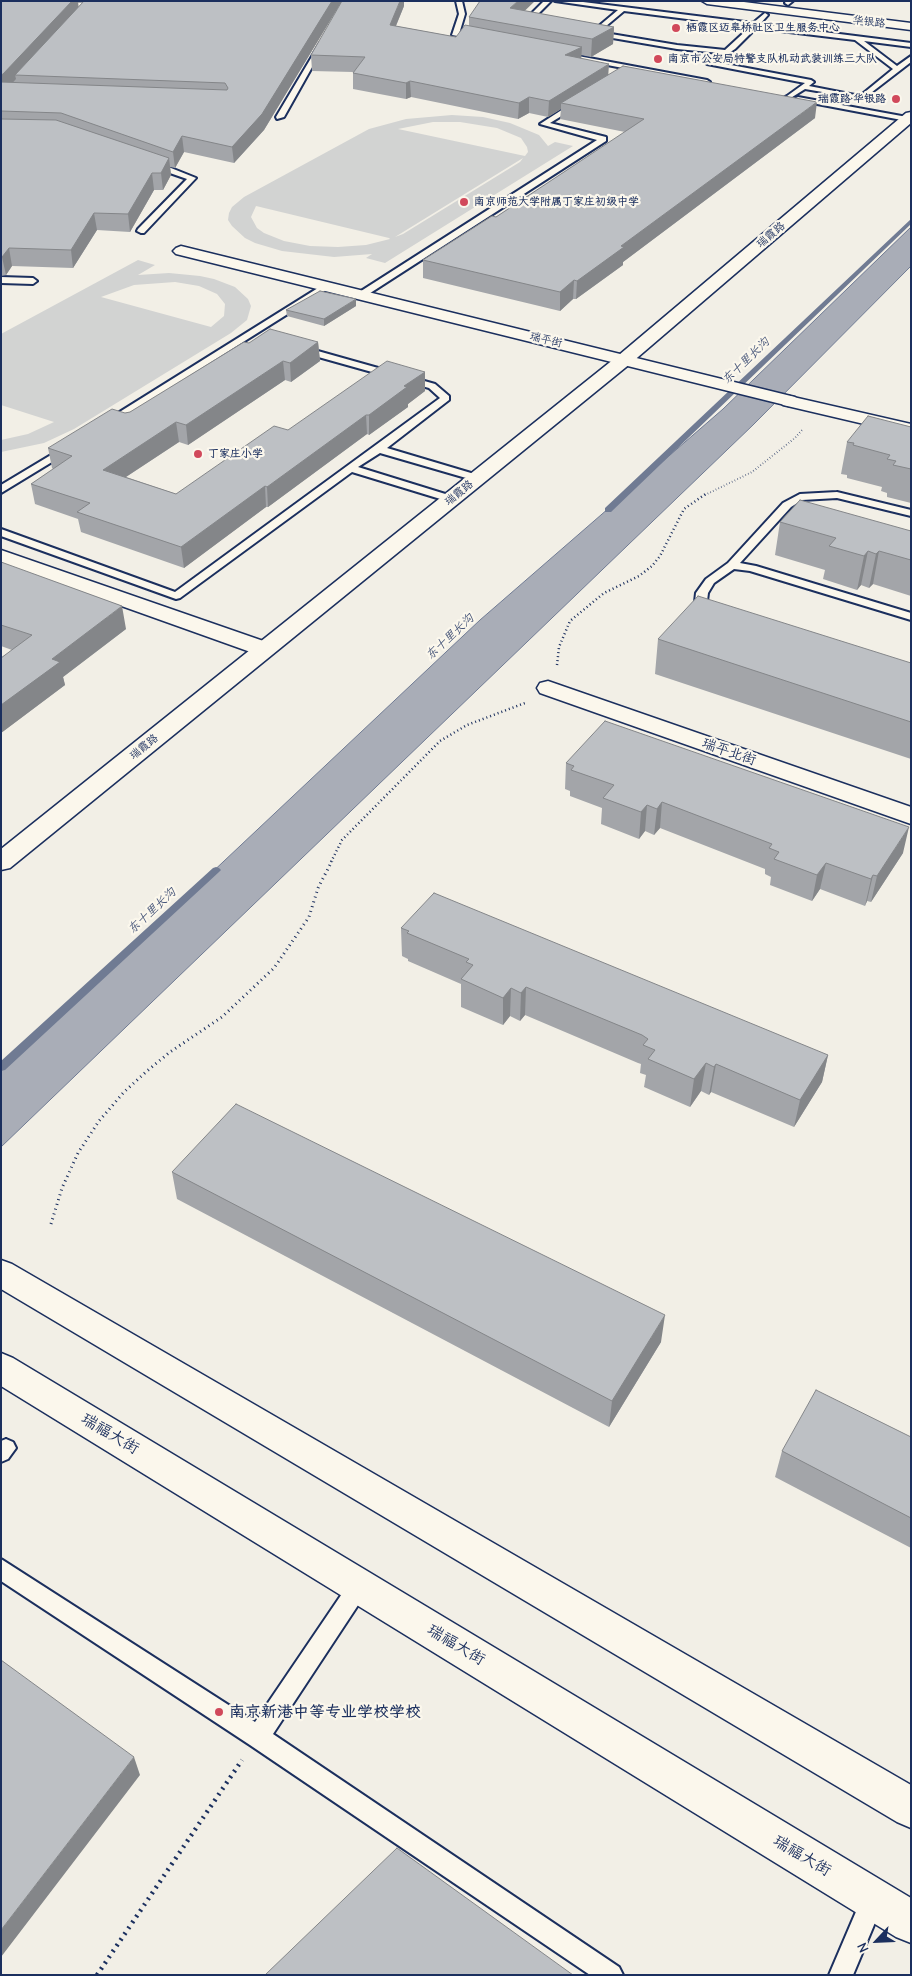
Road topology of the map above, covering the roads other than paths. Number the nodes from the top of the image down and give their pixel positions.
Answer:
1 (459, 1) edge
2 (548, 1) edge
3 (558, 1) edge
4 (707, 1) edge
5 (774, 1) edge
6 (789, 2) edge
7 (643, 6) dead end
8 (623, 9) junction
9 (637, 11) junction
10 (765, 15) dead end
11 (911, 17) edge
12 (754, 26) junction
13 (537, 27) edge
14 (911, 27) edge
15 (594, 33) junction
16 (327, 34) edge
17 (580, 36) edge
18 (856, 38) junction
19 (484, 40) edge
20 (911, 45) edge
21 (550, 52) edge
22 (726, 52) junction
23 (911, 58) edge
24 (635, 68) junction
25 (897, 69) junction
26 (627, 73) edge
27 (712, 83) edge
28 (803, 87) junction
29 (780, 95) edge
30 (789, 97) junction
31 (585, 99) edge
32 (280, 117) dead end
33 (909, 118) edge
34 (145, 162) edge
35 (141, 231) dead end
36 (182, 251) dead end
37 (1, 280) edge
38 (33, 281) dead end
39 (326, 286) junction
40 (361, 295) junction
41 (294, 348) edge
42 (625, 359) junction
43 (100, 428) edge
44 (911, 430) edge
45 (75, 443) edge
46 (379, 449) junction
47 (350, 468) junction
48 (477, 478) junction
49 (1, 490) edge
50 (451, 499) junction
51 (911, 514) edge
52 (1, 532) edge
53 (1, 556) edge
54 (732, 565) junction
55 (721, 615) edge
56 (911, 617) edge
57 (264, 650) junction
58 (548, 688) road end
59 (911, 816) edge
60 (1, 862) edge
61 (1, 1273) edge
62 (1, 1368) edge
63 (1, 1569) edge
64 (359, 1586) junction
65 (258, 1737) junction
66 (911, 1808) edge
67 (873, 1899) junction
68 (911, 1922) edge
69 (610, 1975) edge
70 (841, 1975) edge

1 - 19 lane
2 - 13 lane
3 - 8 lane
4 - 14 street, 华银路
5 - 6 street, 华银路
6 - 11 street, 华银路
7 - 9 lane
8 - 9 lane
8 - 15 lane
9 - 12 lane
10 - 12 lane
12 - 18 lane
12 - 22 lane
15 - 17 lane
15 - 22 lane
16 - 32 lane
18 - 20 lane
18 - 25 lane
21 - 24 lane
22 - 28 lane
23 - 25 lane
24 - 26 lane
24 - 27 lane
25 - 28 lane
28 - 30 lane
29 - 30 lane
30 - 33 lane
31 - 40 lane
33 - 42 street, 瑞霞路
34 - 35 lane
36 - 39 street, 瑞平街
37 - 38 lane
39 - 40 street, 瑞平街
39 - 43 lane
40 - 42 street, 瑞平街
41 - 46 lane
42 - 44 street, 瑞平街
42 - 48 street, 瑞霞路
45 - 49 lane
46 - 47 lane
46 - 48 lane
47 - 50 lane
47 - 52 lane
48 - 50 street, 瑞霞路
50 - 57 street, 瑞霞路
51 - 54 lane
53 - 57 street
54 - 55 lane
54 - 56 lane
57 - 60 street, 瑞霞路
58 - 59 street, 瑞平北街
61 - 66 street
62 - 64 street, 瑞福大街
63 - 65 lane
64 - 65 lane
64 - 67 street, 瑞福大街
65 - 69 lane
67 - 68 street, 瑞福大街
67 - 70 lane

